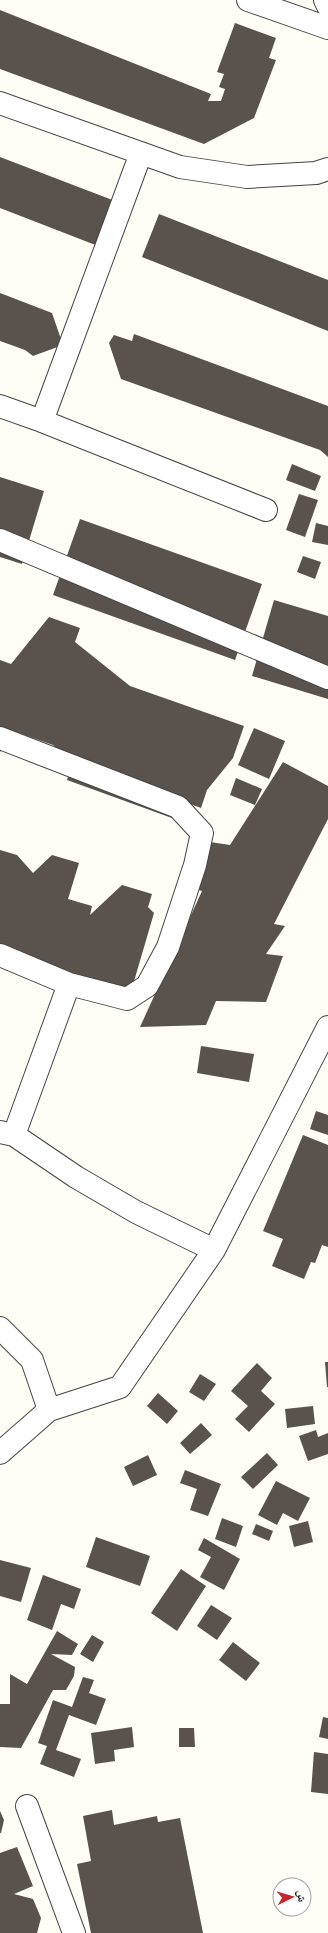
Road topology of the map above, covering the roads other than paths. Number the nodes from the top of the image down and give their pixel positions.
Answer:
1 (248, 0) edge
2 (325, 0) edge
3 (328, 6) edge
4 (328, 28) edge
5 (0, 103) edge
6 (141, 153) junction
7 (328, 170) edge
8 (0, 406) edge
9 (42, 421) junction
10 (266, 510) dead end
11 (0, 540) edge
12 (328, 678) edge
13 (0, 738) edge
14 (0, 955) edge
15 (68, 984) junction
16 (328, 1027) edge
17 (7, 1134) edge
18 (214, 1250) junction
19 (0, 1328) edge
20 (49, 1410) junction
21 (0, 1453) edge
22 (27, 1806) dead end
23 (74, 1933) edge

1 - 4 street
2 - 3 street
5 - 6 street
6 - 7 street
6 - 9 street
8 - 9 street
9 - 10 street
11 - 12 street
13 - 15 street
14 - 15 street
15 - 17 street
16 - 18 street
17 - 18 street
18 - 20 street
19 - 20 street
20 - 21 street
22 - 23 street

